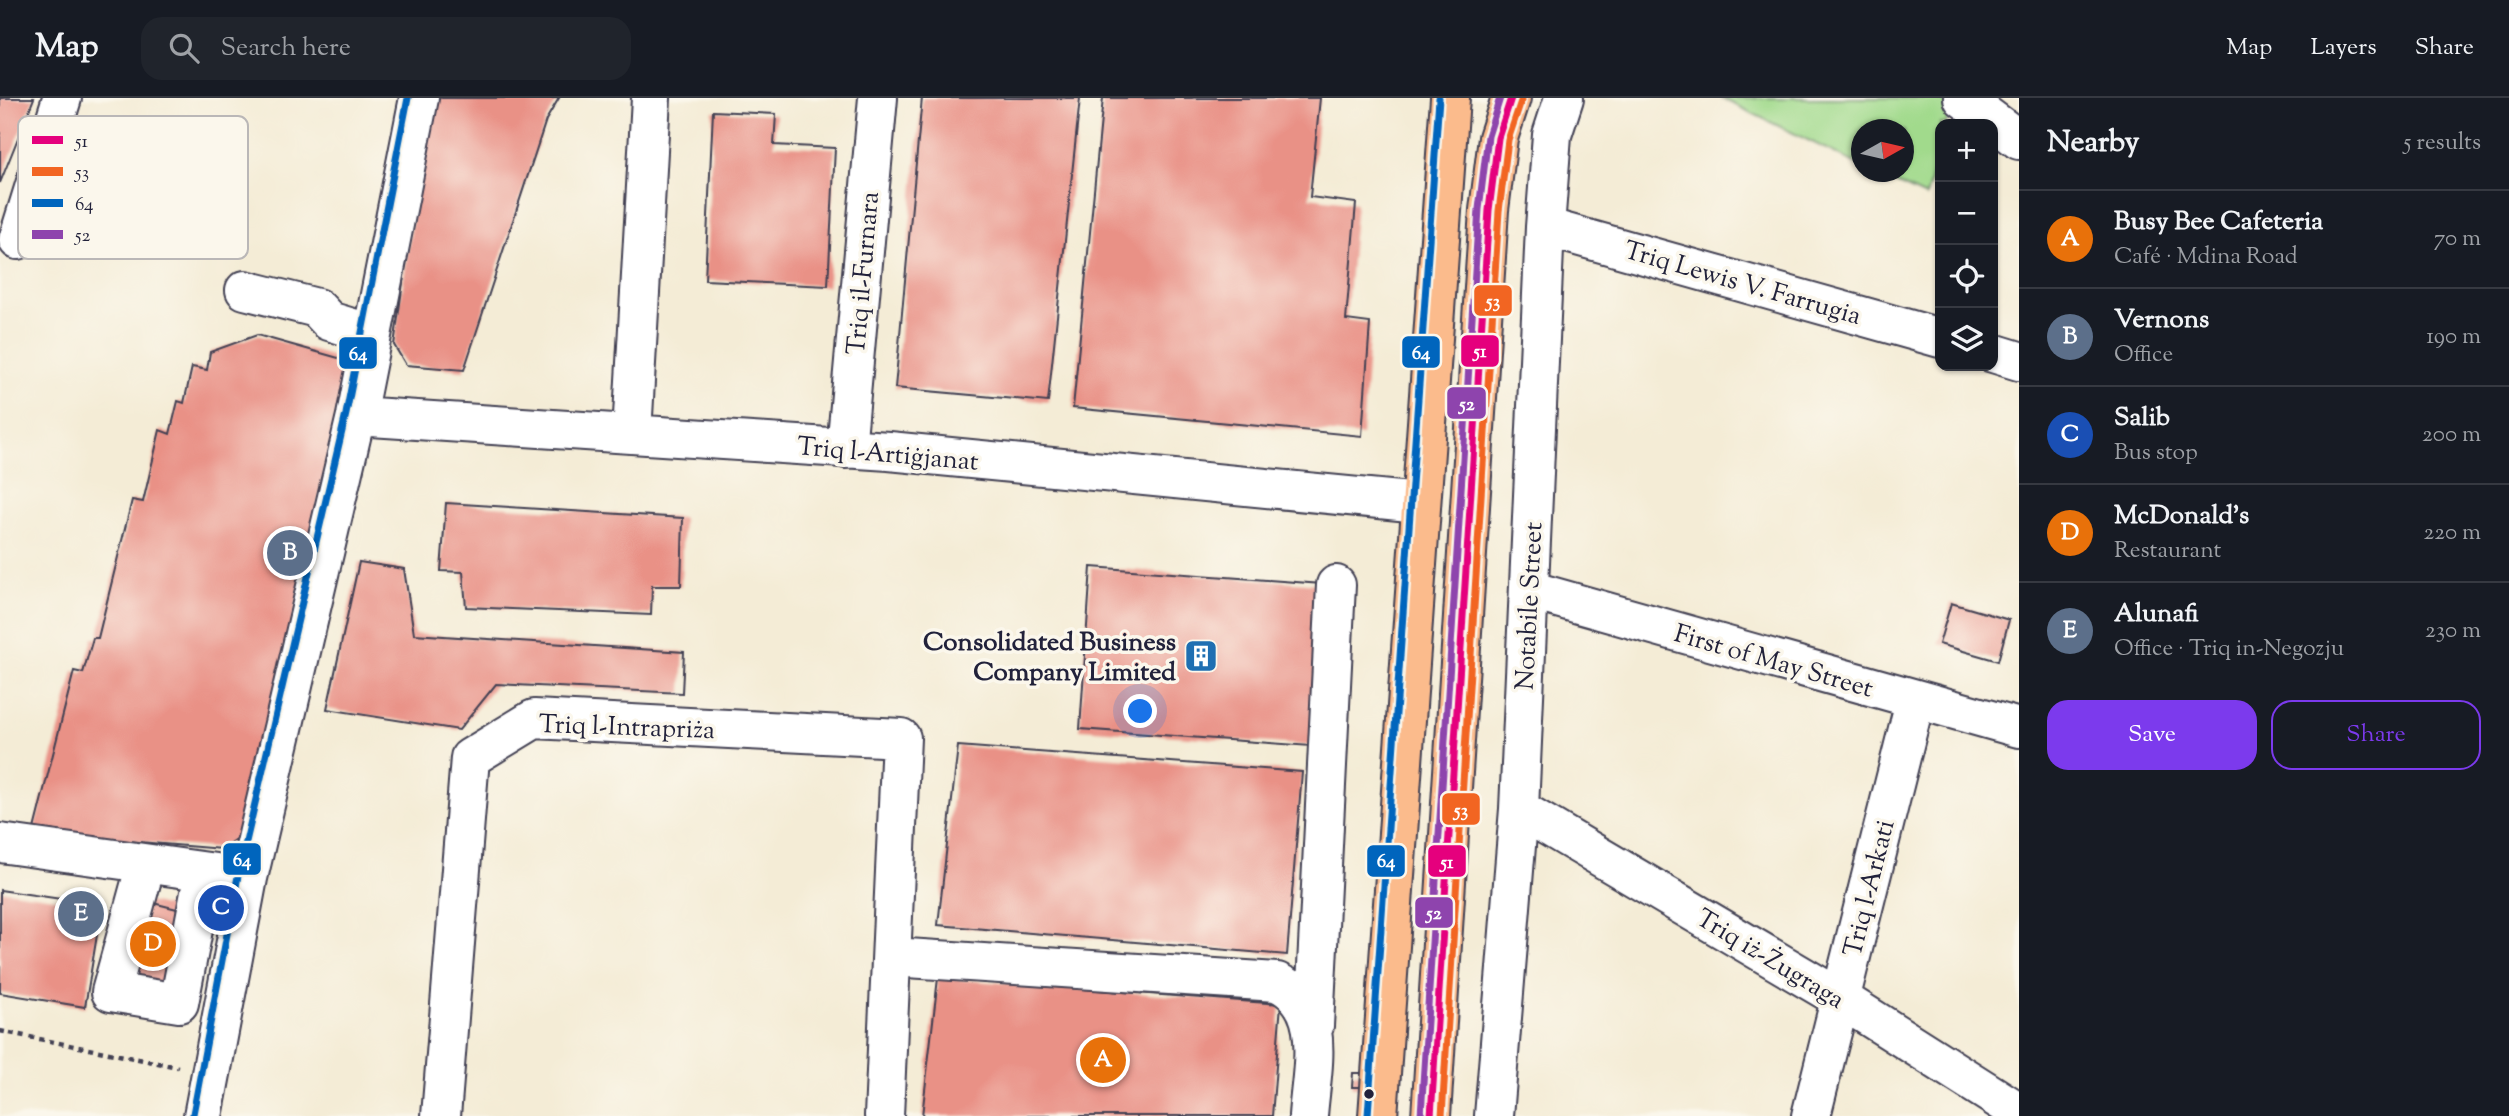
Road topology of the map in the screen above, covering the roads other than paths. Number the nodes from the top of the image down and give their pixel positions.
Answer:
1 (62, 98) edge
2 (419, 98) edge
3 (651, 98) edge
4 (878, 98) edge
5 (1450, 98) edge
6 (1511, 98) edge
7 (1564, 98) edge
8 (1964, 98) edge
9 (57, 116) edge
10 (2019, 139) edge
11 (1545, 227) junction
12 (245, 290) dead end
13 (372, 334) junction
14 (1935, 337) edge
15 (1998, 354) edge
16 (2019, 360) edge
17 (356, 416) junction
18 (632, 434) junction
19 (846, 449) junction
20 (1420, 503) junction
21 (1336, 585) dead end
22 (1529, 590) junction
23 (1915, 701) junction
24 (2019, 728) edge
25 (1519, 809) junction
26 (0, 842) edge
27 (146, 864) junction
28 (204, 872) junction
29 (248, 878) junction
30 (892, 957) junction
31 (1841, 999) junction
32 (1313, 1038) junction
33 (2019, 1112) edge
34 (203, 1116) edge
35 (441, 1116) edge
36 (884, 1116) edge
37 (1308, 1116) edge
38 (1378, 1116) edge
39 (1431, 1116) edge
40 (1494, 1116) edge
41 (1811, 1116) edge

1 - 9 street
2 - 13 street
3 - 18 street
4 - 19 street, Triq il-Furnara
5 - 20 main road
6 - 39 main road
7 - 11 street, Notabile Street
8 - 10 street
11 - 14 street, Triq Lewis V. Farrugia
11 - 22 street, Notabile Street
12 - 13 street
13 - 17 street
15 - 16 street
17 - 18 street, Triq l-Artiġjanat
17 - 29 street
18 - 19 street, Triq l-Artiġjanat
19 - 20 street, Triq l-Artiġjanat
20 - 38 main road
21 - 32 street
22 - 23 street, First of May Street
22 - 25 street, Notabile Street
23 - 24 street, First of May Street
23 - 31 street, Triq l-Arkati
25 - 31 street, Triq iż-Żugraga
25 - 40 street, Notabile Street
26 - 27 street
27 - 28 street
27 - 28 street
28 - 29 street
29 - 34 street
30 - 32 street
30 - 35 street, Triq l-Intrapriża
30 - 36 street
31 - 33 street, Triq iż-Żugraga
31 - 41 street, Triq l-Arkati
32 - 37 street

